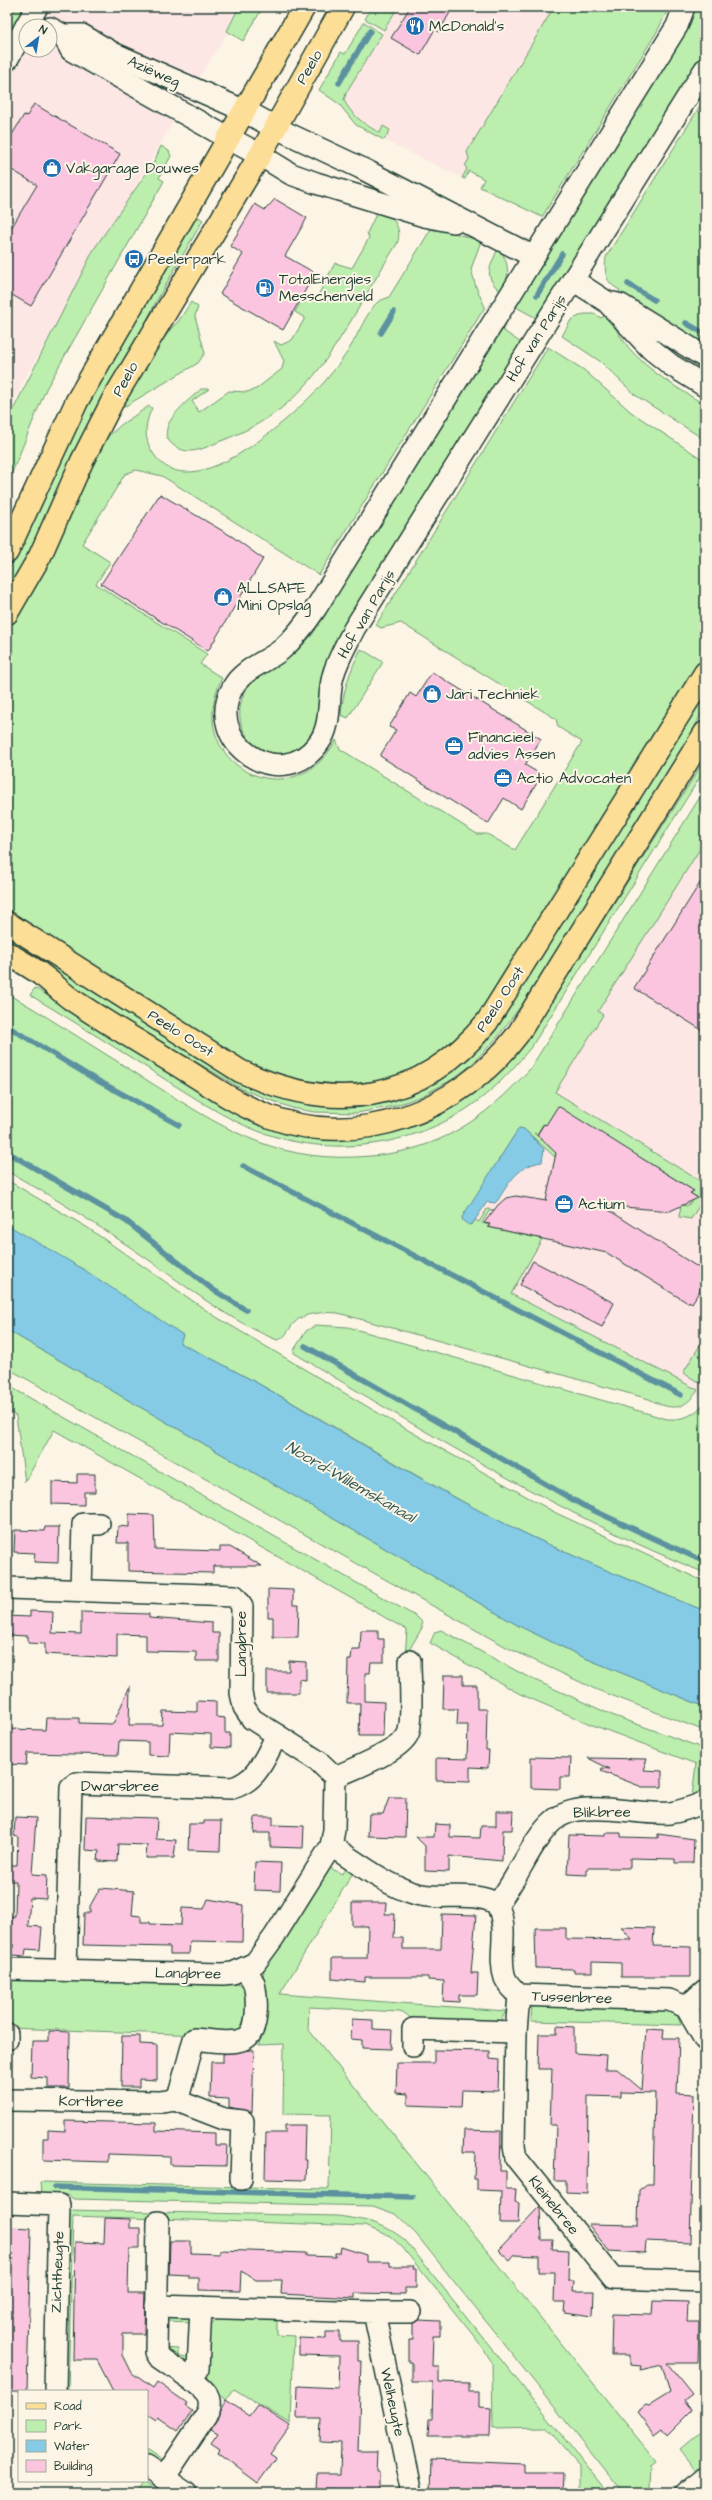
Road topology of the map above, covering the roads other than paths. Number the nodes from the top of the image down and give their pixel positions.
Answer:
1 (304, 7) edge
2 (343, 7) edge
3 (684, 7) edge
4 (58, 29) edge
5 (58, 39) edge
6 (18, 48) edge
7 (7, 60) edge
8 (705, 69) edge
9 (245, 111) junction
10 (274, 127) junction
11 (228, 138) junction
12 (260, 155) junction
13 (478, 228) junction
14 (534, 258) junction
15 (573, 280) junction
16 (607, 302) junction
17 (705, 357) edge
18 (705, 386) edge
19 (7, 552) edge
20 (7, 613) edge
21 (705, 673) edge
22 (705, 733) edge
23 (7, 923) edge
24 (7, 953) edge
25 (7, 968) edge
26 (70, 998) junction
27 (100, 1524) dead end
28 (7, 1588) edge
29 (81, 1589) junction
30 (410, 1661) dead end
31 (277, 1735) junction
32 (335, 1777) junction
33 (705, 1802) edge
34 (331, 1846) junction
35 (497, 1904) junction
36 (7, 1969) edge
37 (244, 1969) junction
38 (66, 1970) junction
39 (705, 1990) edge
40 (519, 1995) junction
41 (686, 2007) junction
42 (516, 2032) junction
43 (7, 2034) edge
44 (7, 2039) edge
45 (705, 2040) edge
46 (413, 2046) dead end
47 (7, 2100) edge
48 (175, 2100) junction
49 (241, 2179) dead end
50 (7, 2203) edge
51 (158, 2222) dead end
52 (705, 2281) edge
53 (156, 2306) junction
54 (201, 2308) junction
55 (374, 2312) junction
56 (410, 2312) dead end
57 (192, 2380) junction
58 (55, 2390) edge
59 (148, 2467) edge
60 (705, 2477) edge
61 (164, 2478) junction
62 (186, 2493) edge
63 (412, 2493) edge
64 (685, 2493) edge

1 - 9 main road, Peelo
2 - 10 main road, Peelo
3 - 14 street, Hof van Parijs
4 - 9 street, Aziëweg
5 - 11 street, Aziëweg
6 - 7 street
8 - 15 street, Hof van Parijs
9 - 10 main road
9 - 11 main road, Peelo
10 - 12 main road, Peelo
10 - 13 street
11 - 12 main road
11 - 19 main road, Peelo
12 - 13 street
12 - 20 main road, Peelo
13 - 14 street
14 - 15 street, Hof van Parijs
15 - 16 street, Hof van Parijs
16 - 17 street, Hof van Parijs
16 - 18 street, Hof van Parijs
21 - 23 main road, Peelo Oost
22 - 26 main road, Peelo Oost
24 - 26 main road, Peelo Oost
25 - 26 main road
27 - 29 street
28 - 29 street, Langbree
29 - 31 street, Langbree
30 - 32 street
31 - 32 street, Langbree
31 - 38 street, Dwarsbree
32 - 34 street, Langbree
33 - 35 street, Blikbree
34 - 35 street
34 - 37 street, Langbree
35 - 40 street, Tussenbree
36 - 38 street, Langbree
37 - 38 street, Langbree
37 - 48 street
39 - 41 street
40 - 41 street, Tussenbree
40 - 42 street, Kleinebree
41 - 45 street
42 - 46 street
42 - 52 street, Kleinebree
43 - 44 street
47 - 48 street, Kortbree
48 - 49 street, Kortbree
50 - 58 street, Zichtheugte
51 - 53 street
53 - 54 street
53 - 57 street
54 - 55 street
54 - 57 street
55 - 56 street
55 - 63 street, Welheugte
57 - 61 street
59 - 61 street
60 - 64 street
61 - 62 street

